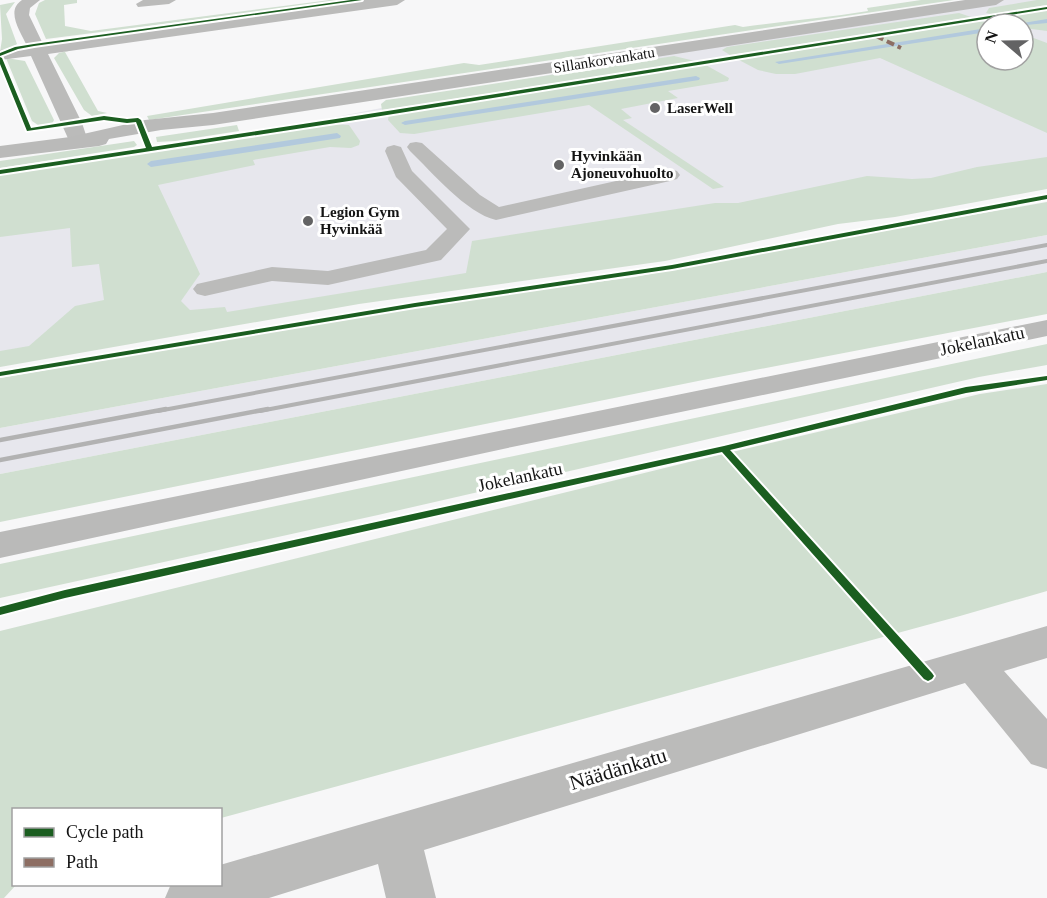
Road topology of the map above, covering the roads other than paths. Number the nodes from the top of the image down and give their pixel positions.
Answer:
1 (32, 0) edge
2 (169, 0) edge
3 (397, 0) edge
4 (996, 0) edge
5 (143, 4) dead end
6 (36, 50) junction
7 (0, 55) edge
8 (78, 141) junction
9 (416, 147) dead end
10 (394, 151) dead end
11 (0, 152) edge
12 (670, 174) dead end
13 (205, 289) dead end
14 (1047, 328) edge
15 (0, 545) edge
16 (1047, 642) edge
17 (973, 664) junction
18 (1047, 750) edge
19 (396, 836) junction
20 (190, 898) edge
21 (411, 898) edge

1 - 6 street
2 - 5 lane
3 - 6 street
4 - 8 main road, Sillankorvankatu
6 - 7 street
6 - 8 street
8 - 11 main road, Sillankorvankatu
9 - 12 lane
10 - 13 lane
14 - 15 main road, Jokelankatu
16 - 17 street, Näädänkatu
17 - 18 street
17 - 19 street, Näädänkatu
19 - 20 street, Näädänkatu
19 - 21 street

